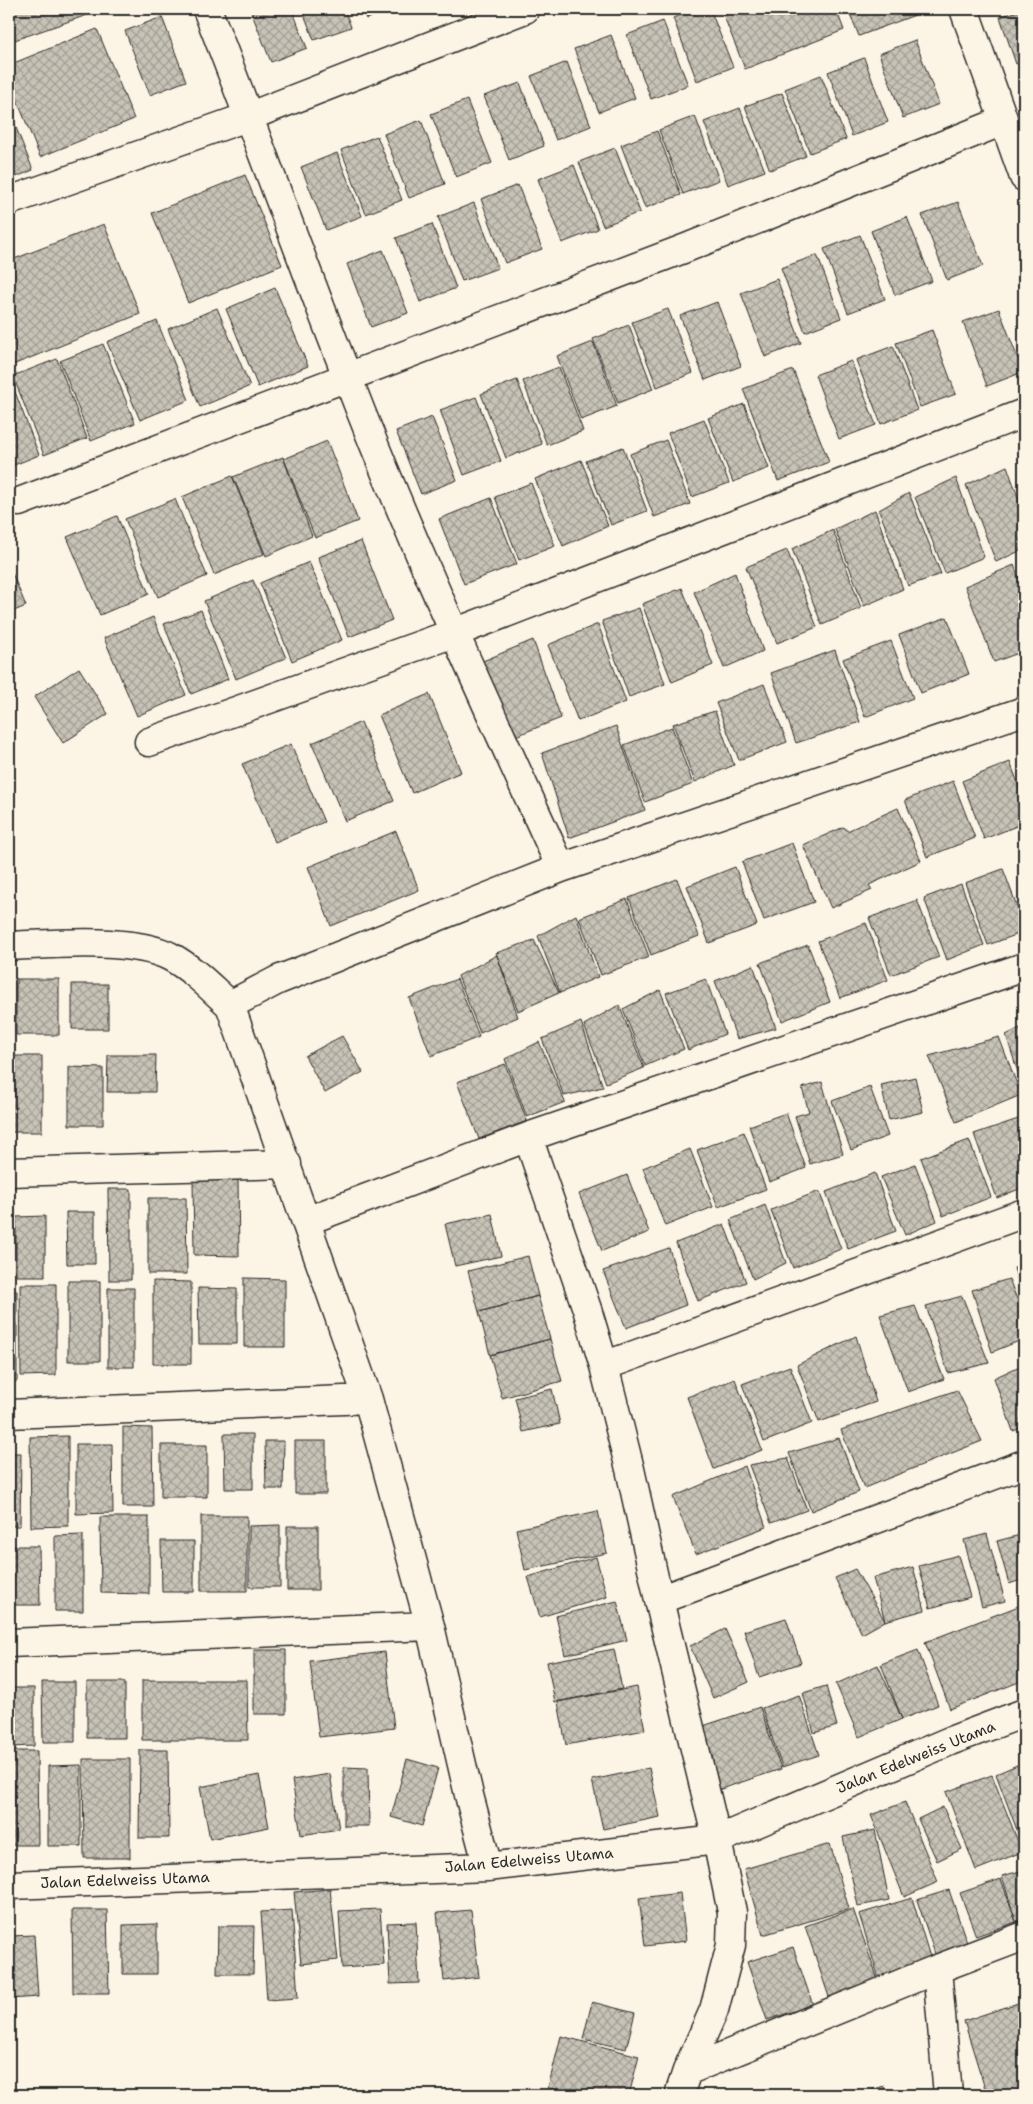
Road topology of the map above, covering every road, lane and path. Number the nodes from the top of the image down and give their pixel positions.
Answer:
1 (207, 9) edge
2 (525, 9) edge
3 (964, 9) edge
4 (250, 116) junction
5 (1003, 121) junction
6 (1024, 177) edge
7 (9, 201) edge
8 (347, 377) junction
9 (1024, 413) edge
10 (19, 502) dead end
11 (454, 632) junction
12 (1024, 711) edge
13 (149, 742) dead end
14 (561, 868) junction
15 (9, 946) edge
16 (1024, 967) edge
17 (230, 1005) junction
18 (528, 1136) junction
19 (287, 1164) junction
20 (9, 1172) edge
21 (1024, 1213) edge
22 (306, 1221) junction
23 (604, 1366) junction
24 (368, 1399) junction
25 (9, 1414) edge
26 (1024, 1464) edge
27 (659, 1600) junction
28 (430, 1626) junction
29 (9, 1643) edge
30 (1024, 1713) edge
31 (717, 1840) junction
32 (488, 1868) junction
33 (9, 1884) edge
34 (1024, 1936) edge
35 (937, 1969) junction
36 (683, 2083) edge
37 (948, 2095) edge

1 - 4 street
2 - 4 street
3 - 5 street
4 - 7 street
4 - 8 street
5 - 6 street
5 - 8 street
8 - 10 street
8 - 11 street
9 - 11 street
11 - 13 street
11 - 14 street
12 - 14 street
14 - 17 street
15 - 17 street
16 - 18 street
17 - 19 street
18 - 22 street
18 - 23 street
19 - 20 street
19 - 22 street
21 - 23 street
22 - 24 street
23 - 27 street
24 - 25 street
24 - 28 street
26 - 27 street
27 - 31 street
28 - 29 street
28 - 32 street
30 - 31 street, Jalan Edelweiss Utama
31 - 32 street, Jalan Edelweiss Utama
31 - 36 street
32 - 33 street, Jalan Edelweiss Utama
34 - 35 street
35 - 36 street
35 - 37 street

